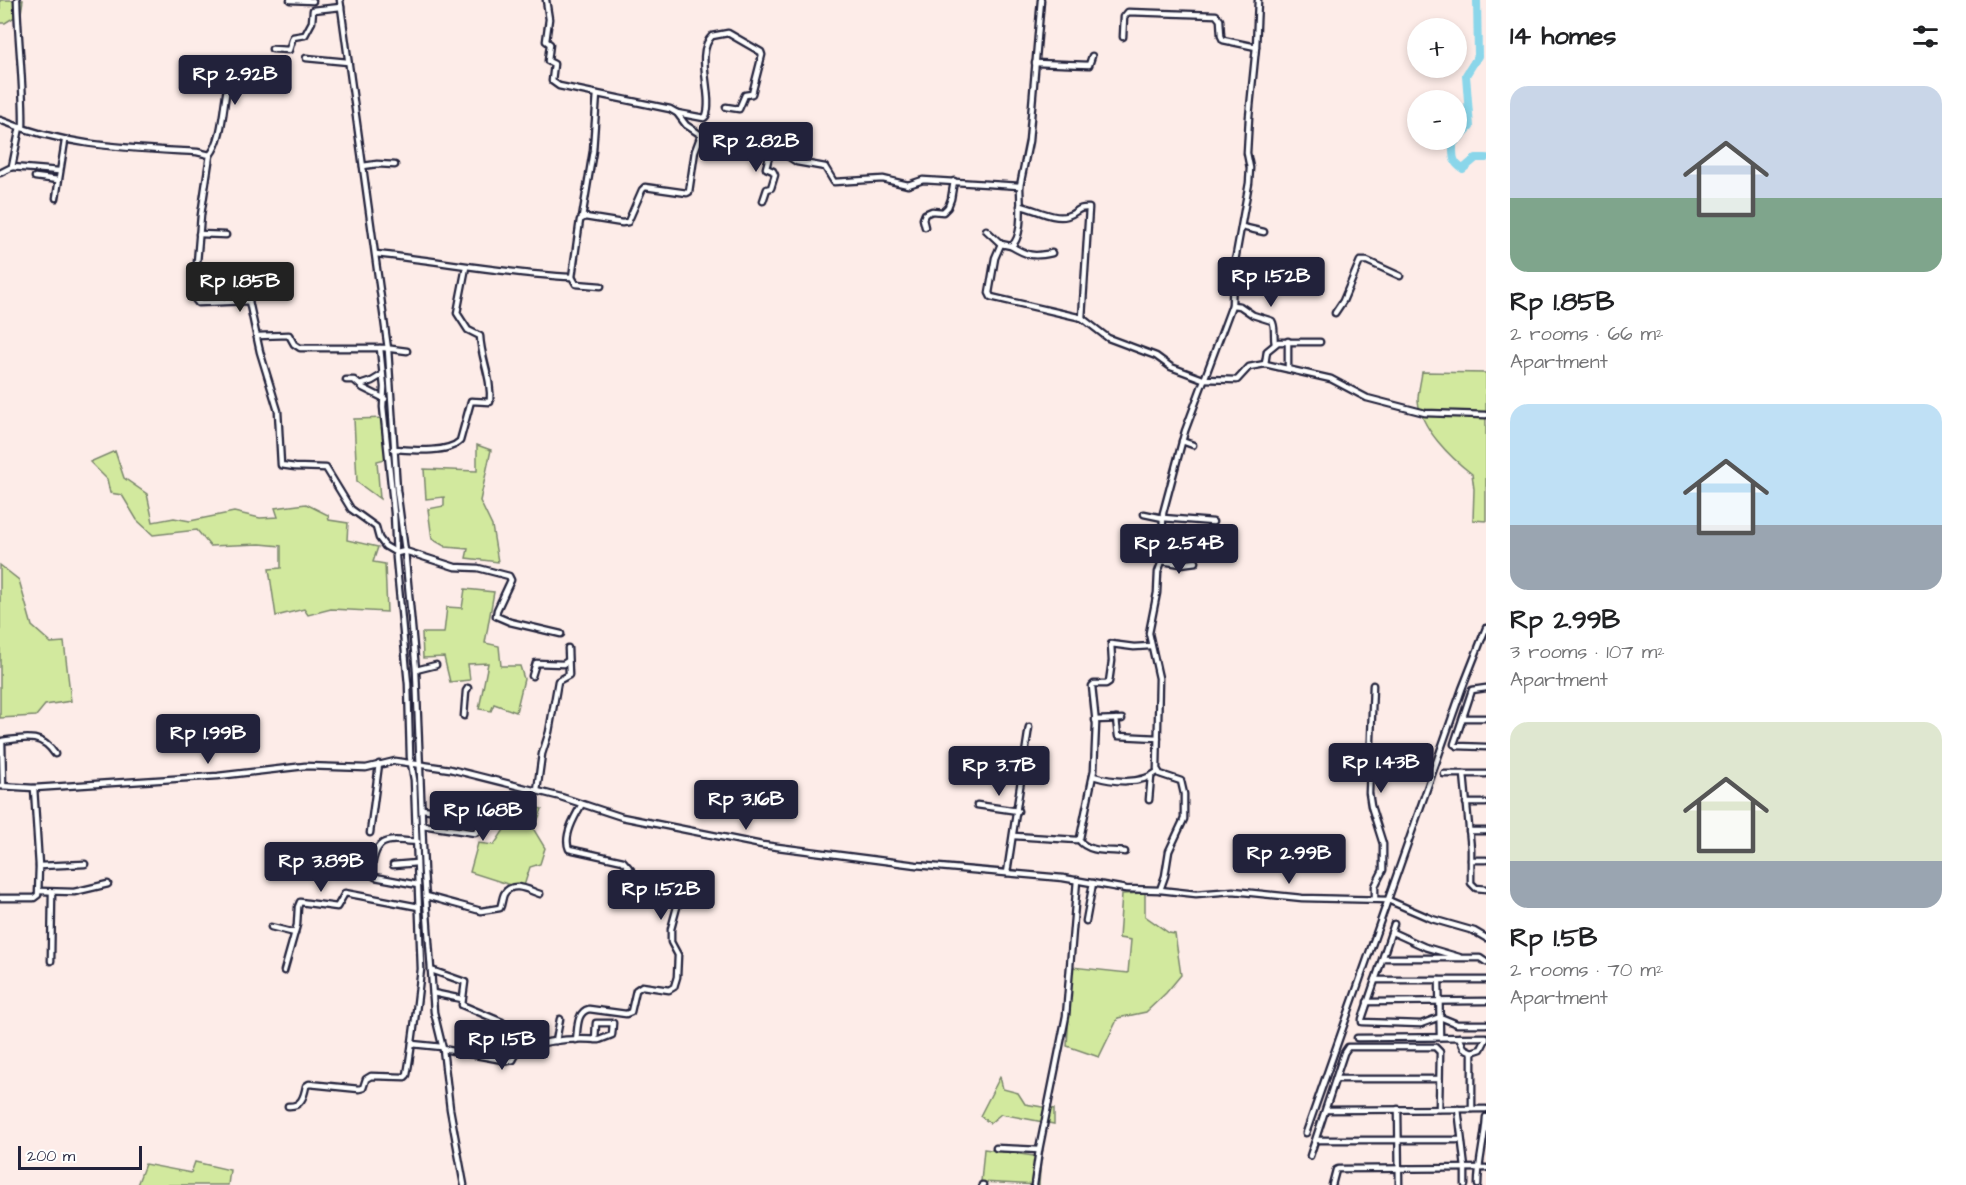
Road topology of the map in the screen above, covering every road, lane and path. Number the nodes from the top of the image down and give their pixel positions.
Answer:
1 (17, 0) edge
2 (290, 0) edge
3 (340, 0) edge
4 (546, 0) edge
5 (1041, 0) edge
6 (1258, 0) edge
7 (313, 1) edge
8 (340, 8) junction
9 (313, 10) junction
10 (1123, 37) dead end
11 (1256, 47) junction
12 (272, 49) dead end
13 (1092, 56) dead end
14 (306, 58) dead end
15 (348, 62) junction
16 (1035, 63) junction
17 (283, 83) dead end
18 (597, 94) junction
19 (726, 107) dead end
20 (677, 113) junction
21 (0, 120) edge
22 (22, 128) junction
23 (701, 135) junction
24 (65, 141) junction
25 (772, 145) junction
26 (210, 155) junction
27 (394, 165) dead end
28 (363, 166) junction
29 (12, 167) junction
30 (59, 171) junction
31 (0, 173) edge
32 (35, 177) dead end
33 (58, 180) junction
34 (954, 181) junction
35 (1020, 186) junction
36 (56, 198) dead end
37 (763, 201) dead end
38 (1020, 206) junction
39 (582, 218) junction
40 (925, 227) dead end
41 (1242, 228) junction
42 (986, 230) dead end
43 (1264, 232) dead end
44 (199, 234) junction
45 (226, 235) dead end
46 (1001, 244) junction
47 (1011, 246) junction
48 (1052, 253) dead end
49 (376, 254) junction
50 (466, 267) junction
51 (281, 271) dead end
52 (1400, 276) dead end
53 (572, 277) junction
54 (601, 286) dead end
55 (249, 301) junction
56 (1232, 305) junction
57 (1335, 313) dead end
58 (1082, 318) junction
59 (257, 336) junction
60 (1288, 341) junction
61 (1320, 342) dead end
62 (1275, 344) junction
63 (383, 348) junction
64 (407, 351) dead end
65 (1264, 364) junction
66 (1288, 369) junction
67 (382, 375) junction
68 (1203, 379) junction
69 (346, 380) dead end
70 (360, 385) junction
71 (391, 398) junction
72 (384, 399) junction
73 (1486, 415) edge
74 (1182, 441) junction
75 (1193, 445) dead end
76 (393, 449) junction
77 (1144, 514) dead end
78 (1163, 518) junction
79 (1213, 522) dead end
80 (404, 551) junction
81 (396, 552) junction
82 (1162, 561) junction
83 (1196, 562) dead end
84 (1486, 628) edge
85 (561, 634) dead end
86 (1484, 640) edge
87 (1151, 646) junction
88 (568, 648) dead end
89 (568, 661) junction
90 (436, 665) dead end
91 (416, 670) junction
92 (532, 676) dead end
93 (1373, 685) dead end
94 (468, 688) dead end
95 (1486, 688) edge
96 (464, 716) dead end
97 (1464, 718) junction
98 (1486, 718) edge
99 (1116, 719) junction
100 (1122, 719) dead end
101 (1095, 720) junction
102 (1029, 727) dead end
103 (1158, 738) junction
104 (1486, 747) edge
105 (55, 754) dead end
106 (379, 764) junction
107 (416, 765) junction
108 (1157, 772) junction
109 (1444, 774) dead end
110 (1464, 774) junction
111 (1486, 774) edge
112 (1093, 776) junction
113 (1151, 777) junction
114 (2, 786) edge
115 (34, 788) junction
116 (537, 791) junction
117 (1149, 800) dead end
118 (1466, 803) junction
119 (1486, 803) edge
120 (582, 804) junction
121 (977, 805) dead end
122 (422, 809) junction
123 (1018, 811) junction
124 (422, 825) junction
125 (1469, 831) junction
126 (1486, 831) edge
127 (370, 833) dead end
128 (1014, 836) junction
129 (1079, 840) junction
130 (416, 842) junction
131 (423, 842) junction
132 (1125, 852) dead end
133 (1471, 860) junction
134 (1486, 860) edge
135 (417, 862) junction
136 (85, 864) dead end
137 (393, 865) dead end
138 (39, 866) junction
139 (1007, 873) junction
140 (1077, 880) junction
141 (1093, 883) junction
142 (108, 884) dead end
143 (418, 885) junction
144 (1486, 889) edge
145 (1160, 890) junction
146 (39, 891) junction
147 (52, 892) junction
148 (540, 894) dead end
149 (426, 896) junction
150 (0, 898) edge
151 (1375, 899) junction
152 (1388, 900) junction
153 (419, 907) junction
154 (1086, 921) dead end
155 (1394, 924) dead end
156 (271, 927) dead end
157 (1392, 932) junction
158 (295, 933) junction
159 (1486, 938) edge
160 (1383, 958) junction
161 (1465, 958) junction
162 (51, 961) dead end
163 (1486, 962) edge
164 (431, 970) junction
165 (284, 971) dead end
166 (1375, 980) junction
167 (1439, 980) junction
168 (1486, 980) edge
169 (433, 993) junction
170 (462, 999) junction
171 (1486, 1001) edge
172 (1368, 1002) junction
173 (1440, 1002) junction
174 (1440, 1017) junction
175 (560, 1019) dead end
176 (502, 1022) dead end
177 (1486, 1024) edge
178 (1440, 1037) junction
179 (1459, 1037) junction
180 (1357, 1038) dead end
181 (1486, 1038) edge
182 (576, 1040) junction
183 (595, 1040) junction
184 (556, 1041) junction
185 (412, 1044) junction
186 (442, 1048) junction
187 (1472, 1052) junction
188 (1335, 1079) junction
189 (1439, 1079) junction
190 (288, 1106) dead end
191 (1398, 1109) junction
192 (1439, 1109) junction
193 (1458, 1109) junction
194 (1472, 1109) junction
195 (1486, 1109) edge
196 (1326, 1110) junction
197 (1486, 1117) edge
198 (1306, 1133) dead end
199 (1486, 1139) edge
200 (1316, 1140) junction
201 (1399, 1140) junction
202 (1460, 1140) junction
203 (996, 1148) dead end
204 (1039, 1150) junction
205 (1310, 1156) dead end
206 (1399, 1168) junction
207 (1465, 1168) junction
208 (1478, 1168) junction
209 (1486, 1168) edge
210 (464, 1185) edge
211 (1034, 1185) edge
212 (1332, 1185) edge
213 (1399, 1185) edge
214 (1465, 1185) edge
215 (1478, 1185) edge

1 - 22 street
2 - 7 street
3 - 8 street
4 - 18 street
5 - 16 street
6 - 11 street
7 - 9 street
8 - 9 street
8 - 15 street
9 - 12 street
10 - 11 street
11 - 41 street
13 - 16 street
14 - 15 street
15 - 28 street
16 - 35 street
17 - 26 street
18 - 20 street
18 - 39 street
19 - 20 street
20 - 23 street
21 - 22 street
22 - 24 street
22 - 29 street
23 - 25 street
23 - 39 street
24 - 26 street
24 - 30 street
25 - 34 street
25 - 37 street
26 - 44 street
27 - 28 street
28 - 49 street
29 - 30 street
29 - 31 street
30 - 33 street
32 - 33 street
33 - 36 street
34 - 35 street
34 - 40 street
35 - 38 street
38 - 47 street
38 - 58 street
39 - 53 street
41 - 43 street
41 - 56 street
42 - 46 street
44 - 45 street
44 - 55 street
46 - 47 street
46 - 58 street
47 - 48 street
49 - 50 street
49 - 63 street
50 - 53 street
50 - 76 street
51 - 55 street
52 - 57 street
53 - 54 street
55 - 59 street
56 - 62 street
56 - 68 street
58 - 68 street
59 - 63 street
59 - 81 street
60 - 61 street
60 - 62 street
60 - 66 street
62 - 65 street
63 - 64 street
63 - 67 street
63 - 71 street
65 - 66 street
65 - 68 street
66 - 73 street
67 - 70 street
67 - 72 street
68 - 74 street
69 - 70 street
70 - 72 street
71 - 72 street
71 - 76 street
72 - 81 street
74 - 75 street
74 - 78 street
76 - 80 street
77 - 78 street
78 - 79 street
78 - 82 street
80 - 81 street
80 - 85 street
80 - 91 street
81 - 107 street
82 - 83 street
82 - 87 street
84 - 86 street
86 - 152 street
87 - 101 street
87 - 103 street
88 - 89 street
89 - 92 street
89 - 116 street
90 - 91 street
91 - 107 street
93 - 151 street
94 - 96 street
95 - 97 street
97 - 98 street
97 - 104 street
99 - 100 street
99 - 101 street
99 - 103 street
101 - 112 street
102 - 123 street
103 - 108 street
105 - 114 street
106 - 107 street
106 - 115 street
106 - 127 street
107 - 116 street
107 - 122 street
107 - 130 street
108 - 113 street
108 - 145 street
109 - 110 street
110 - 111 street
110 - 118 street
112 - 113 street
112 - 129 street
113 - 117 street
114 - 115 street
115 - 138 street
116 - 120 street
118 - 119 street
118 - 125 street
120 - 139 street
120 - 182 street
121 - 123 street
122 - 124 street
122 - 124 street
123 - 128 street
124 - 131 street
125 - 126 street
125 - 133 street
128 - 129 street
128 - 139 street
129 - 132 street
130 - 131 street
130 - 135 street
130 - 143 street
131 - 149 street
133 - 134 street
133 - 144 street
135 - 137 street
135 - 143 street
136 - 138 street
138 - 146 street
139 - 140 street
140 - 141 street
140 - 204 street
141 - 145 street
141 - 154 street
142 - 147 street
143 - 153 street
145 - 151 street
146 - 147 street
146 - 150 street
147 - 162 street
148 - 149 street
149 - 164 street
151 - 152 street
152 - 159 street
152 - 198 street
153 - 158 street
153 - 185 street
155 - 157 street
156 - 158 street
157 - 160 street
157 - 161 street
158 - 165 street
160 - 161 street
160 - 166 street
161 - 163 street
164 - 169 street
164 - 170 street
166 - 167 street
166 - 172 street
167 - 168 street
167 - 173 street
169 - 170 street
169 - 186 street
170 - 176 street
171 - 173 street
172 - 173 street
172 - 174 street
173 - 174 street
174 - 177 street
174 - 178 street
175 - 184 street
178 - 179 street
178 - 180 street
179 - 181 street
179 - 187 street
181 - 187 street
182 - 183 street
182 - 184 street
183 - 183 street
184 - 186 street
185 - 186 street
185 - 190 street
186 - 210 street
187 - 194 street
188 - 189 street
188 - 189 street
188 - 196 street
189 - 192 street
191 - 192 street
191 - 196 street
191 - 201 street
192 - 193 street
193 - 194 street
193 - 202 street
194 - 195 street
196 - 200 street
197 - 199 street
199 - 208 street
200 - 201 street
200 - 205 street
201 - 202 street
201 - 206 street
202 - 207 street
203 - 204 street
204 - 211 street
206 - 207 street
206 - 212 street
206 - 213 street
207 - 208 street
207 - 214 street
208 - 209 street
208 - 215 street

